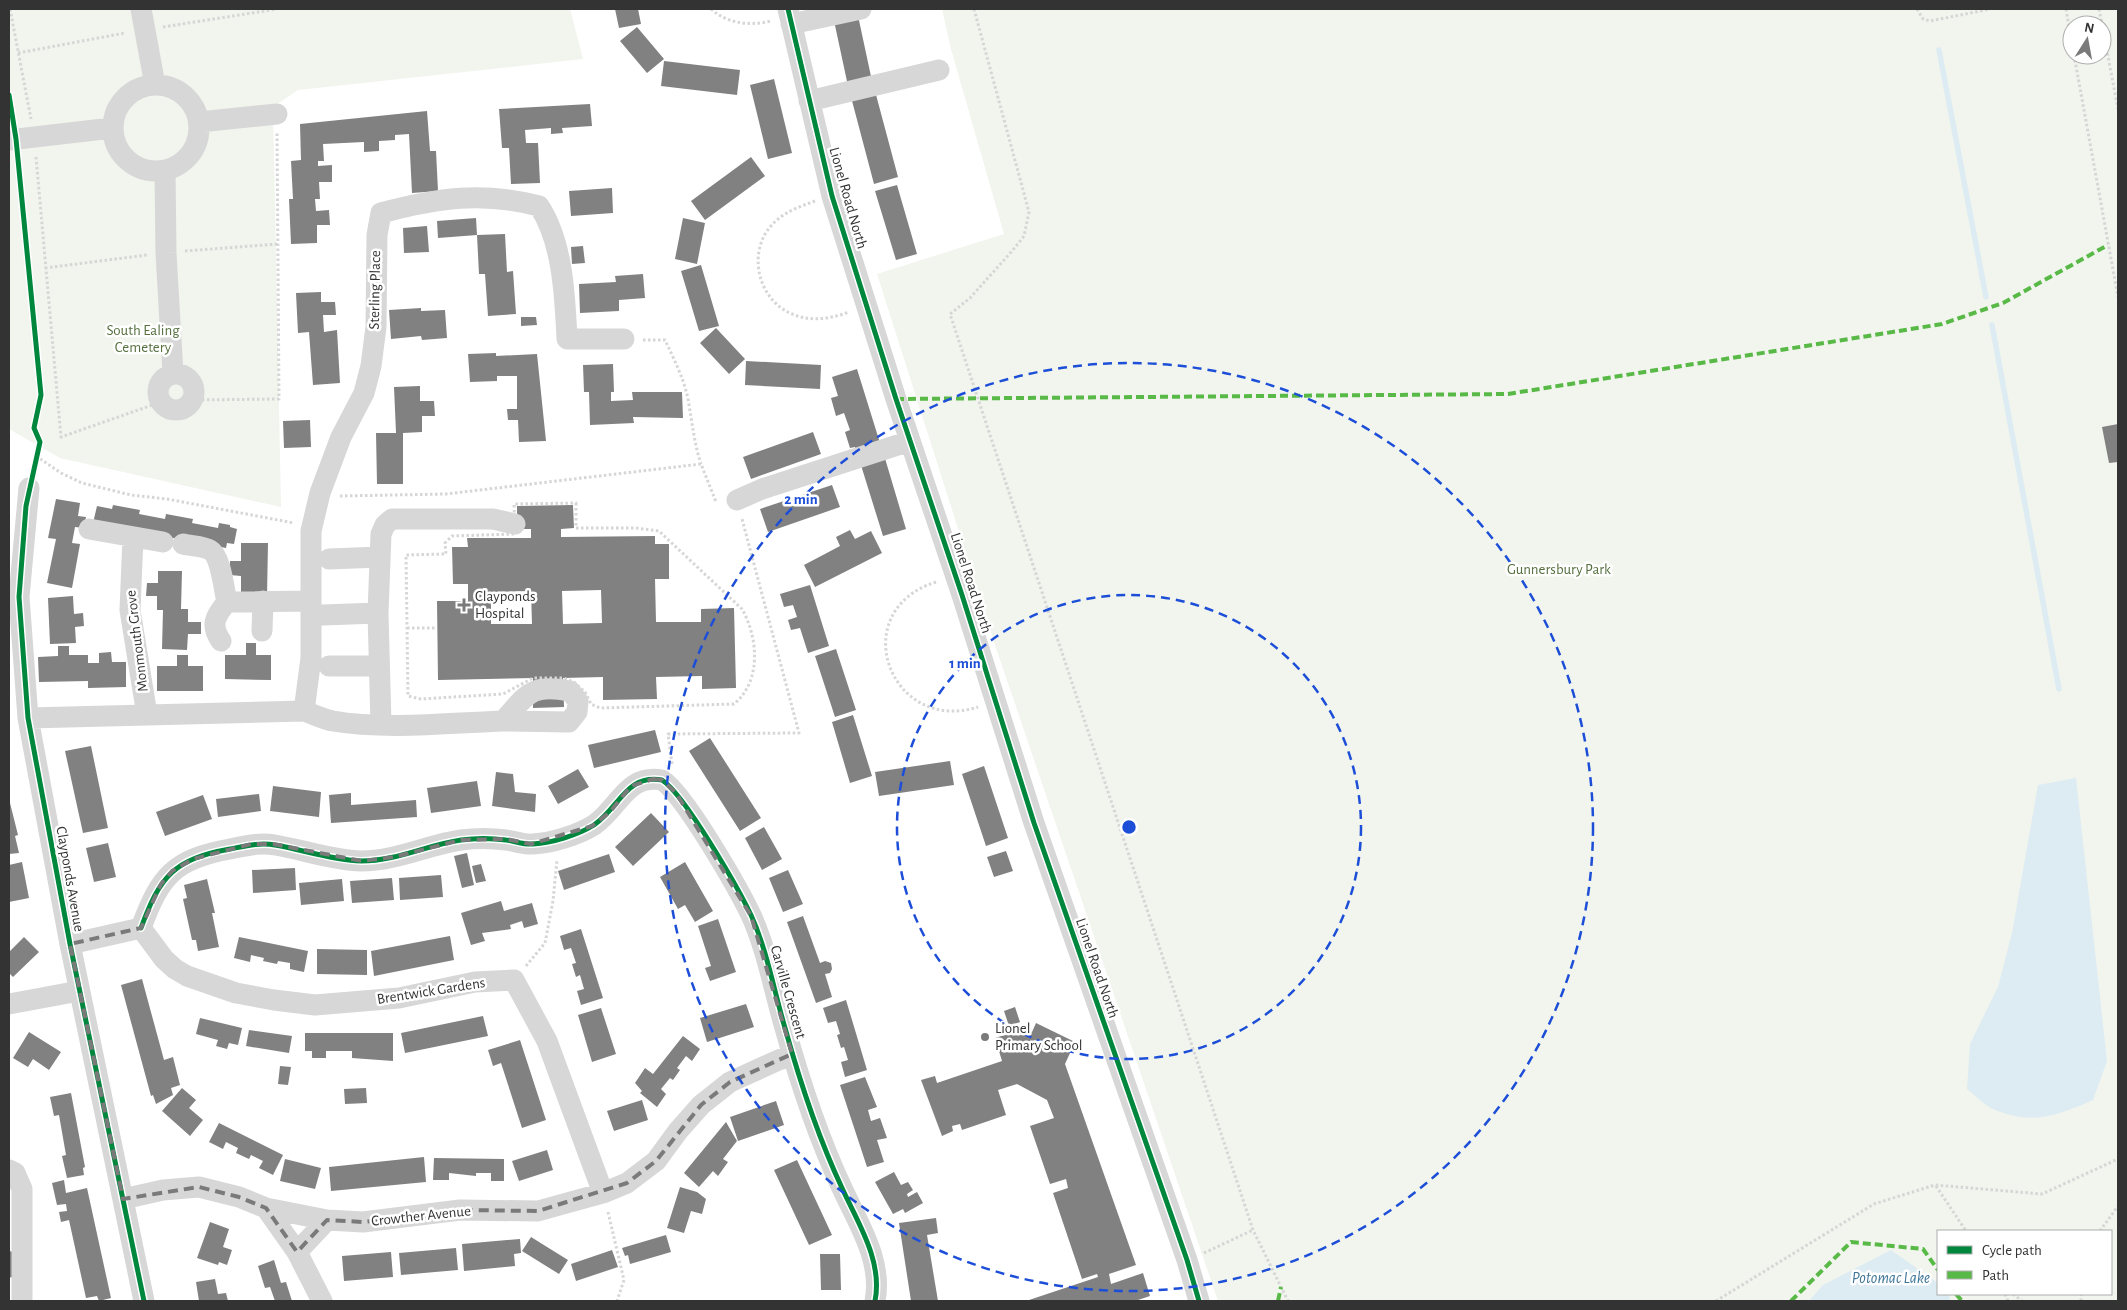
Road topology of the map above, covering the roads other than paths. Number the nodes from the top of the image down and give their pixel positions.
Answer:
1 (141, 9) edge
2 (861, 9) edge
3 (790, 16) edge
4 (939, 70) dead end
5 (155, 85) junction
6 (810, 101) junction
7 (277, 114) road end
8 (199, 122) junction
9 (112, 128) junction
10 (9, 140) edge
11 (165, 171) junction
12 (624, 339) road end
13 (173, 374) junction
14 (910, 441) junction
15 (21, 499) edge
16 (736, 500) road end
17 (515, 524) road end
18 (89, 530) dead end
19 (133, 537) junction
20 (380, 557) junction
21 (329, 559) dead end
22 (15, 572) edge
23 (227, 602) junction
24 (263, 602) junction
25 (316, 608) junction
26 (378, 613) junction
27 (262, 631) dead end
28 (221, 641) dead end
29 (329, 666) dead end
30 (379, 666) junction
31 (16, 674) edge
32 (304, 711) junction
33 (147, 715) junction
34 (28, 718) junction
35 (503, 722) dead end
36 (381, 724) junction
37 (141, 928) junction
38 (70, 944) junction
39 (79, 991) junction
40 (9, 1004) edge
41 (792, 1054) junction
42 (9, 1170) edge
43 (604, 1193) junction
44 (123, 1199) junction
45 (266, 1208) junction
46 (327, 1220) junction
47 (297, 1252) junction
48 (22, 1301) edge
49 (144, 1301) edge
50 (322, 1301) edge
51 (875, 1301) edge
52 (1199, 1301) edge

1 - 5 street
2 - 3 street
3 - 6 street, Lionel Road North
4 - 6 street
5 - 8 street
5 - 9 street
6 - 14 street, Lionel Road North
7 - 8 street
8 - 11 street
9 - 10 street
9 - 11 street
11 - 13 street
12 - 25 street, Sterling Place
13 - 13 street
14 - 16 street
14 - 52 street, Lionel Road North
15 - 22 street, Clayponds Avenue
17 - 20 street
18 - 19 street
19 - 23 street
19 - 33 street, Monmouth Grove
20 - 21 street
20 - 26 street
22 - 31 street, Clayponds Avenue
23 - 24 street
23 - 28 street
24 - 25 street
24 - 27 street
25 - 26 street
25 - 32 street, Sterling Place
26 - 30 street
29 - 30 street
30 - 36 street
31 - 34 street, Clayponds Avenue
32 - 33 street
32 - 36 street
33 - 34 street
34 - 38 street, Clayponds Avenue
35 - 36 street
37 - 38 street
37 - 41 street, Carville Crescent
37 - 43 street, Brentwick Gardens
38 - 39 street, Clayponds Avenue
39 - 40 street
39 - 44 street, Clayponds Avenue
41 - 43 street, Crowther Avenue
41 - 51 street, Carville Crescent
42 - 48 street
43 - 46 street, Crowther Avenue
44 - 45 street, Crowther Avenue
44 - 49 street, Clayponds Avenue
45 - 46 street, Crowther Avenue
45 - 47 street
46 - 47 street
47 - 50 street

